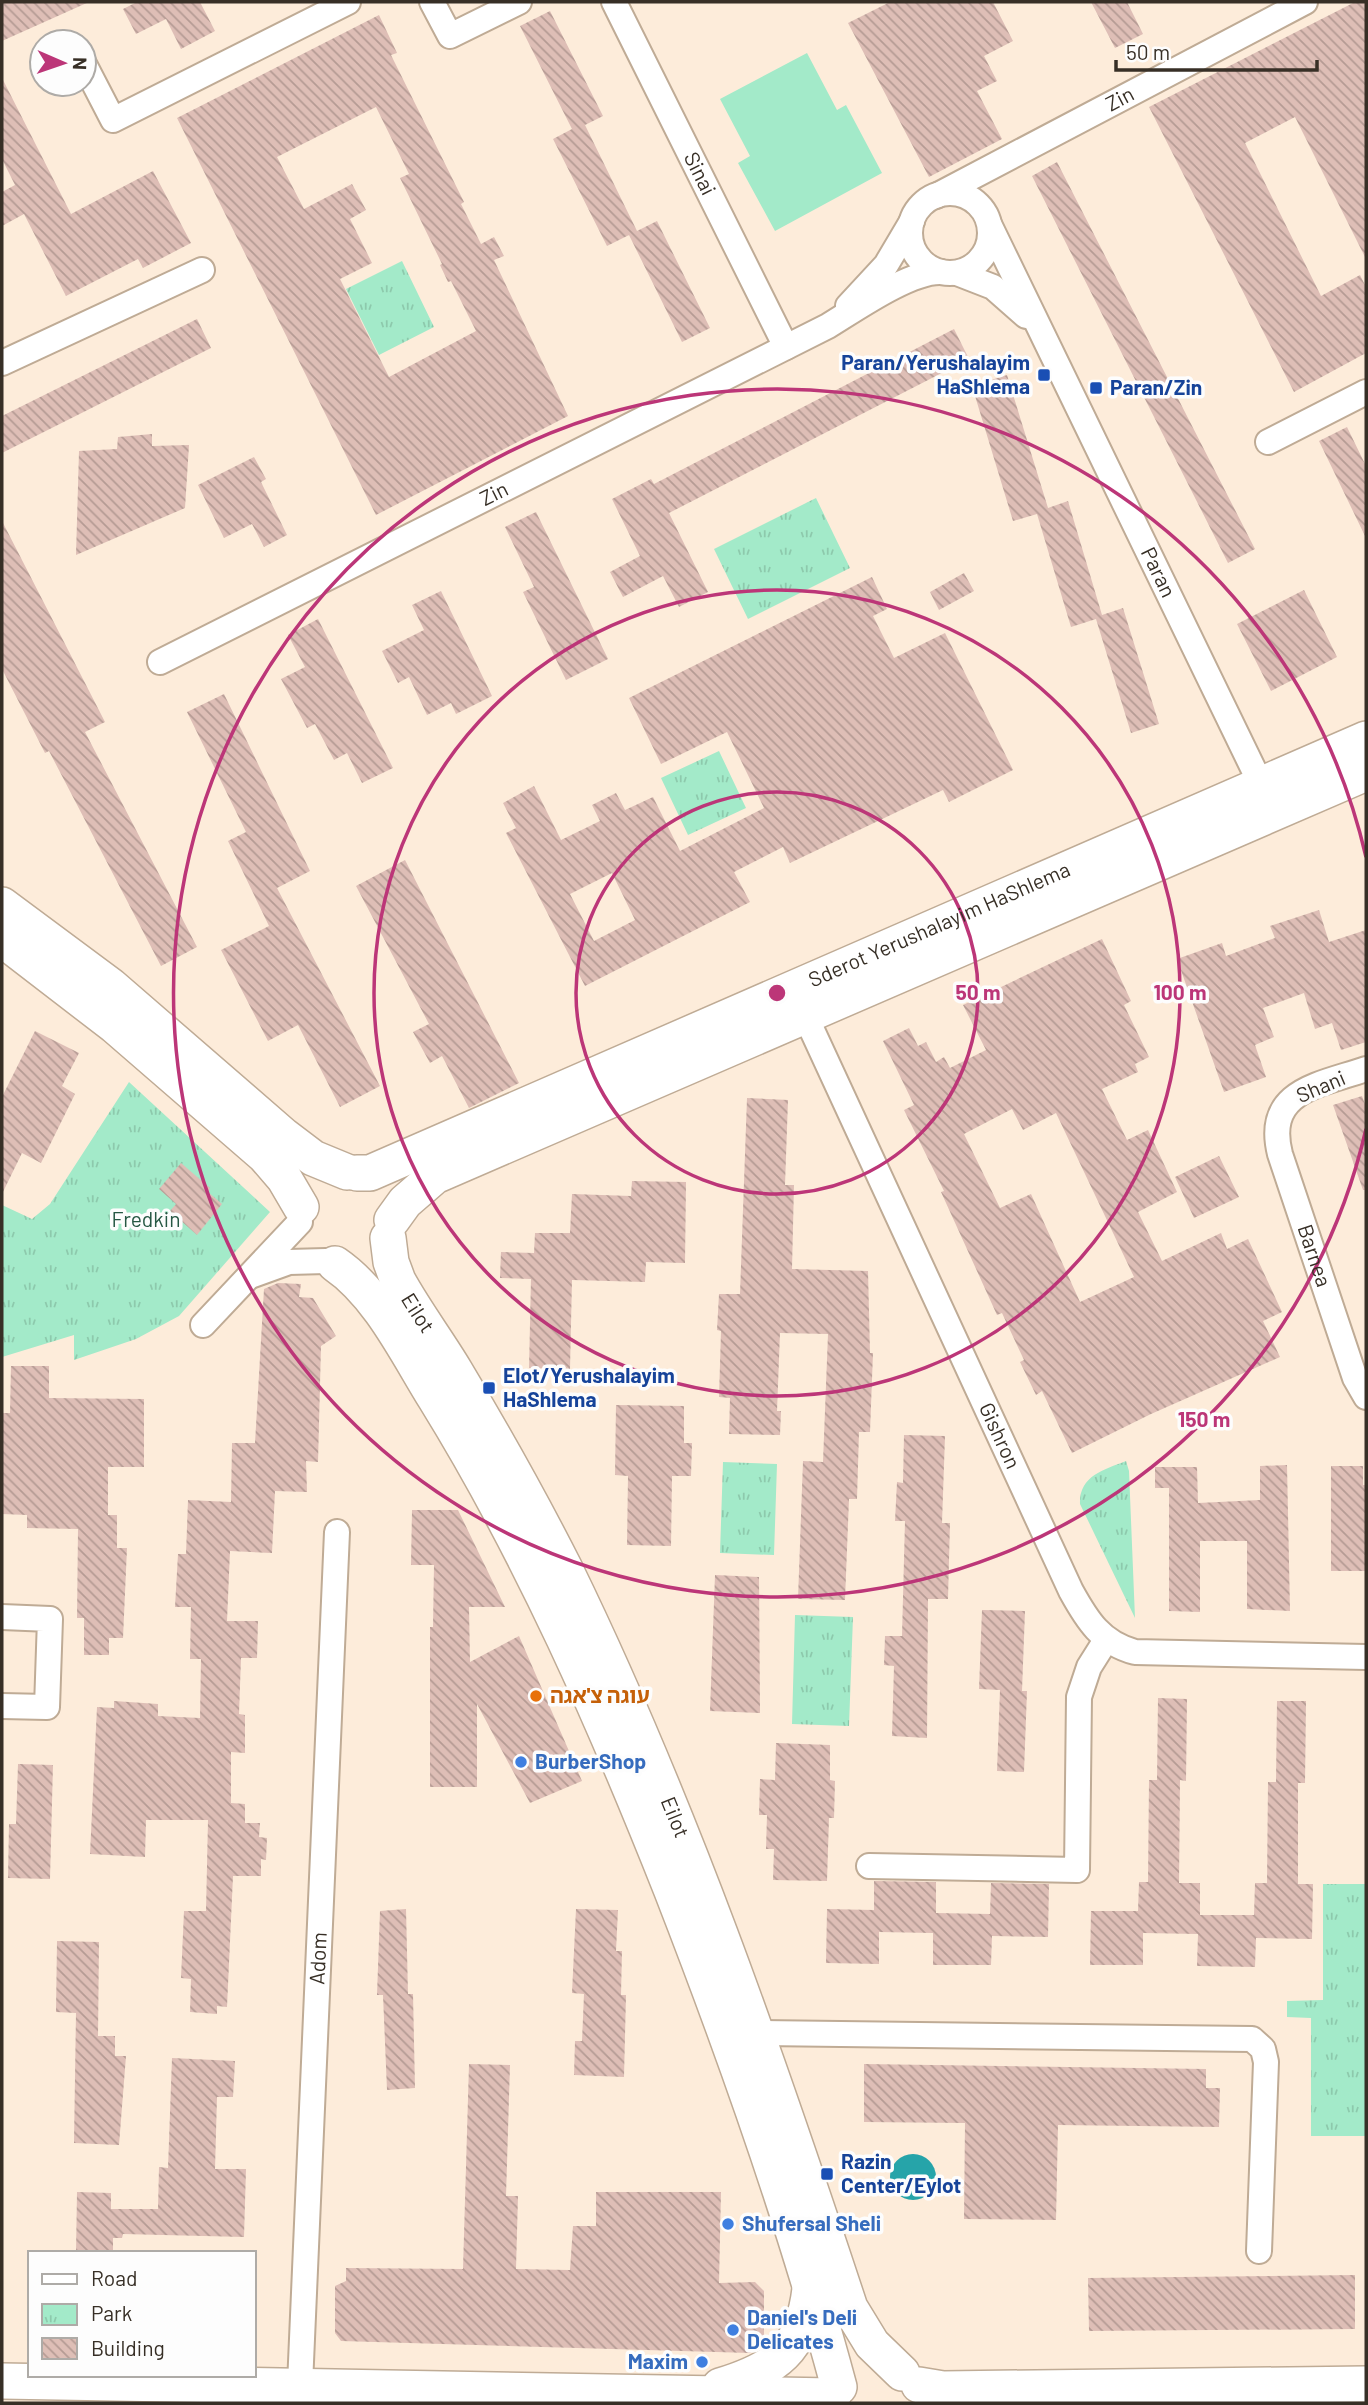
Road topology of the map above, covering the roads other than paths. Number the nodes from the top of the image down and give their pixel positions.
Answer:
1 (348, 2) edge
2 (432, 2) edge
3 (519, 2) edge
4 (614, 2) edge
5 (1305, 2) edge
6 (98, 91) edge
7 (1010, 155) junction
8 (936, 196) junction
9 (987, 219) junction
10 (913, 220) junction
11 (202, 270) dead end
12 (949, 272) junction
13 (828, 326) junction
14 (1041, 333) junction
15 (786, 347) junction
16 (2, 363) edge
17 (1366, 392) edge
18 (1268, 442) dead end
19 (160, 662) dead end
20 (1366, 739) edge
21 (1366, 773) edge
22 (1268, 798) junction
23 (2, 905) edge
24 (2, 939) edge
25 (799, 1003) junction
26 (1366, 1069) edge
27 (1281, 1111) joint
28 (352, 1172) junction
29 (300, 1214) junction
30 (390, 1229) junction
31 (330, 1262) junction
32 (246, 1278) junction
33 (203, 1325) dead end
34 (1366, 1397) edge
35 (337, 1532) dead end
36 (2, 1617) edge
37 (1107, 1640) junction
38 (1366, 1657) edge
39 (2, 1706) edge
40 (869, 1866) dead end
41 (758, 2033) junction
42 (1259, 2251) dead end
43 (810, 2286) junction
44 (2, 2381) edge
45 (1366, 2384) edge
46 (300, 2385) junction
47 (917, 2387) edge
48 (699, 2393) junction
49 (417, 2395) edge
50 (834, 2395) edge

1 - 6 street
2 - 3 street
4 - 15 street, Sinai
5 - 7 street, Zin
7 - 8 street, Zin
7 - 9 street, Zin
8 - 9 street
8 - 10 street
9 - 12 street
9 - 14 street, Paran
10 - 12 street
10 - 13 street, Zin
11 - 16 street
12 - 13 street, Zin
12 - 14 street, Paran
13 - 15 street, Zin
14 - 22 street, Paran
15 - 19 street, Zin
17 - 18 street
20 - 22 street, Sderot Yerushalayim HaShlema
21 - 22 street, Sderot Yerushalayim HaShlema
22 - 25 street, Sderot Yerushalayim HaShlema
23 - 28 street
24 - 29 street
25 - 28 street, Sderot Yerushalayim HaShlema
25 - 30 street, Sderot Yerushalayim HaShlema
25 - 37 street, Gishron
26 - 27 street, Shani
27 - 34 street, Barnea
28 - 29 street
28 - 30 street
29 - 31 street
29 - 32 street
30 - 31 street
30 - 41 street, Eilot
31 - 32 street
31 - 43 street, Eilot
32 - 33 street
35 - 46 street, Adom
36 - 39 street
37 - 38 street
37 - 40 street
41 - 42 street
41 - 47 street, Eilot
43 - 48 street
43 - 50 street, Eilot
44 - 46 street
45 - 47 street
46 - 49 street
47 - 50 street
48 - 49 street
48 - 50 street

